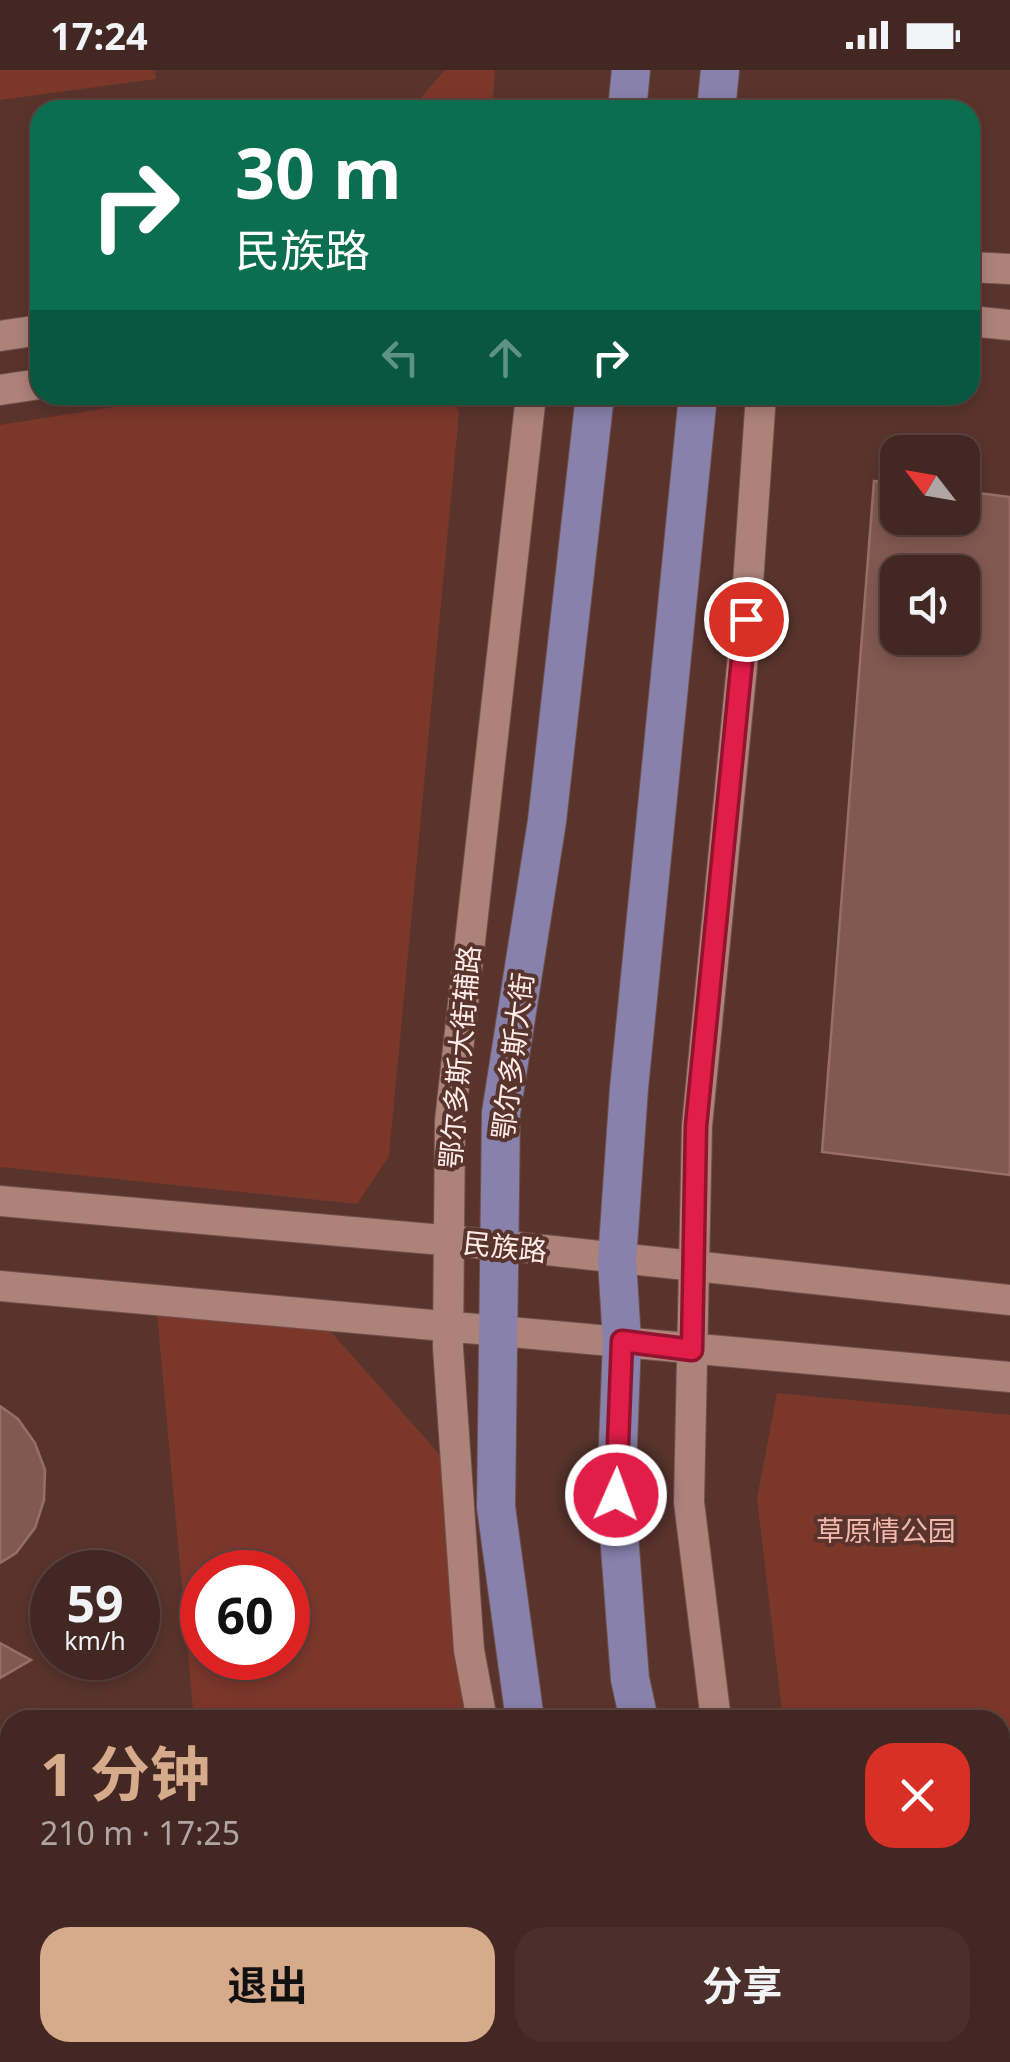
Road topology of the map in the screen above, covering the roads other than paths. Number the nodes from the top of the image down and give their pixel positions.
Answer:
1 (632, 70) edge
2 (720, 70) edge
3 (628, 100) edge
4 (717, 100) edge
5 (980, 268) edge
6 (1010, 270) edge
7 (980, 322) edge
8 (1010, 325) edge
9 (30, 332) edge
10 (0, 336) edge
11 (30, 386) edge
12 (0, 390) edge
13 (529, 405) edge
14 (594, 405) edge
15 (697, 405) edge
16 (760, 405) edge
17 (0, 1201) edge
18 (449, 1241) junction
19 (499, 1245) junction
20 (617, 1260) junction
21 (694, 1268) junction
22 (0, 1286) edge
23 (1010, 1300) edge
24 (448, 1326) junction
25 (498, 1330) junction
26 (622, 1341) junction
27 (692, 1350) junction
28 (1010, 1377) edge
29 (480, 1710) edge
30 (524, 1710) edge
31 (637, 1710) edge
32 (715, 1710) edge

1 - 3 main road
2 - 4 main road
5 - 6 street
7 - 8 street
9 - 10 street
11 - 12 street
13 - 18 street, 鄂尔多斯大街辅路
14 - 19 main road, 鄂尔多斯大街
15 - 20 main road
16 - 21 street
17 - 18 street, 民族路
18 - 19 street, 民族路
18 - 24 street, 鄂尔多斯大街辅路
19 - 20 street, 民族路
19 - 25 main road, 鄂尔多斯大街
20 - 21 street, 民族路
20 - 26 main road
21 - 23 street, 民族路
21 - 27 street
22 - 24 street
24 - 25 street
24 - 29 street, 鄂尔多斯大街辅路
25 - 26 street
25 - 30 main road, 鄂尔多斯大街
26 - 27 street
26 - 31 main road
27 - 28 street
27 - 32 street

